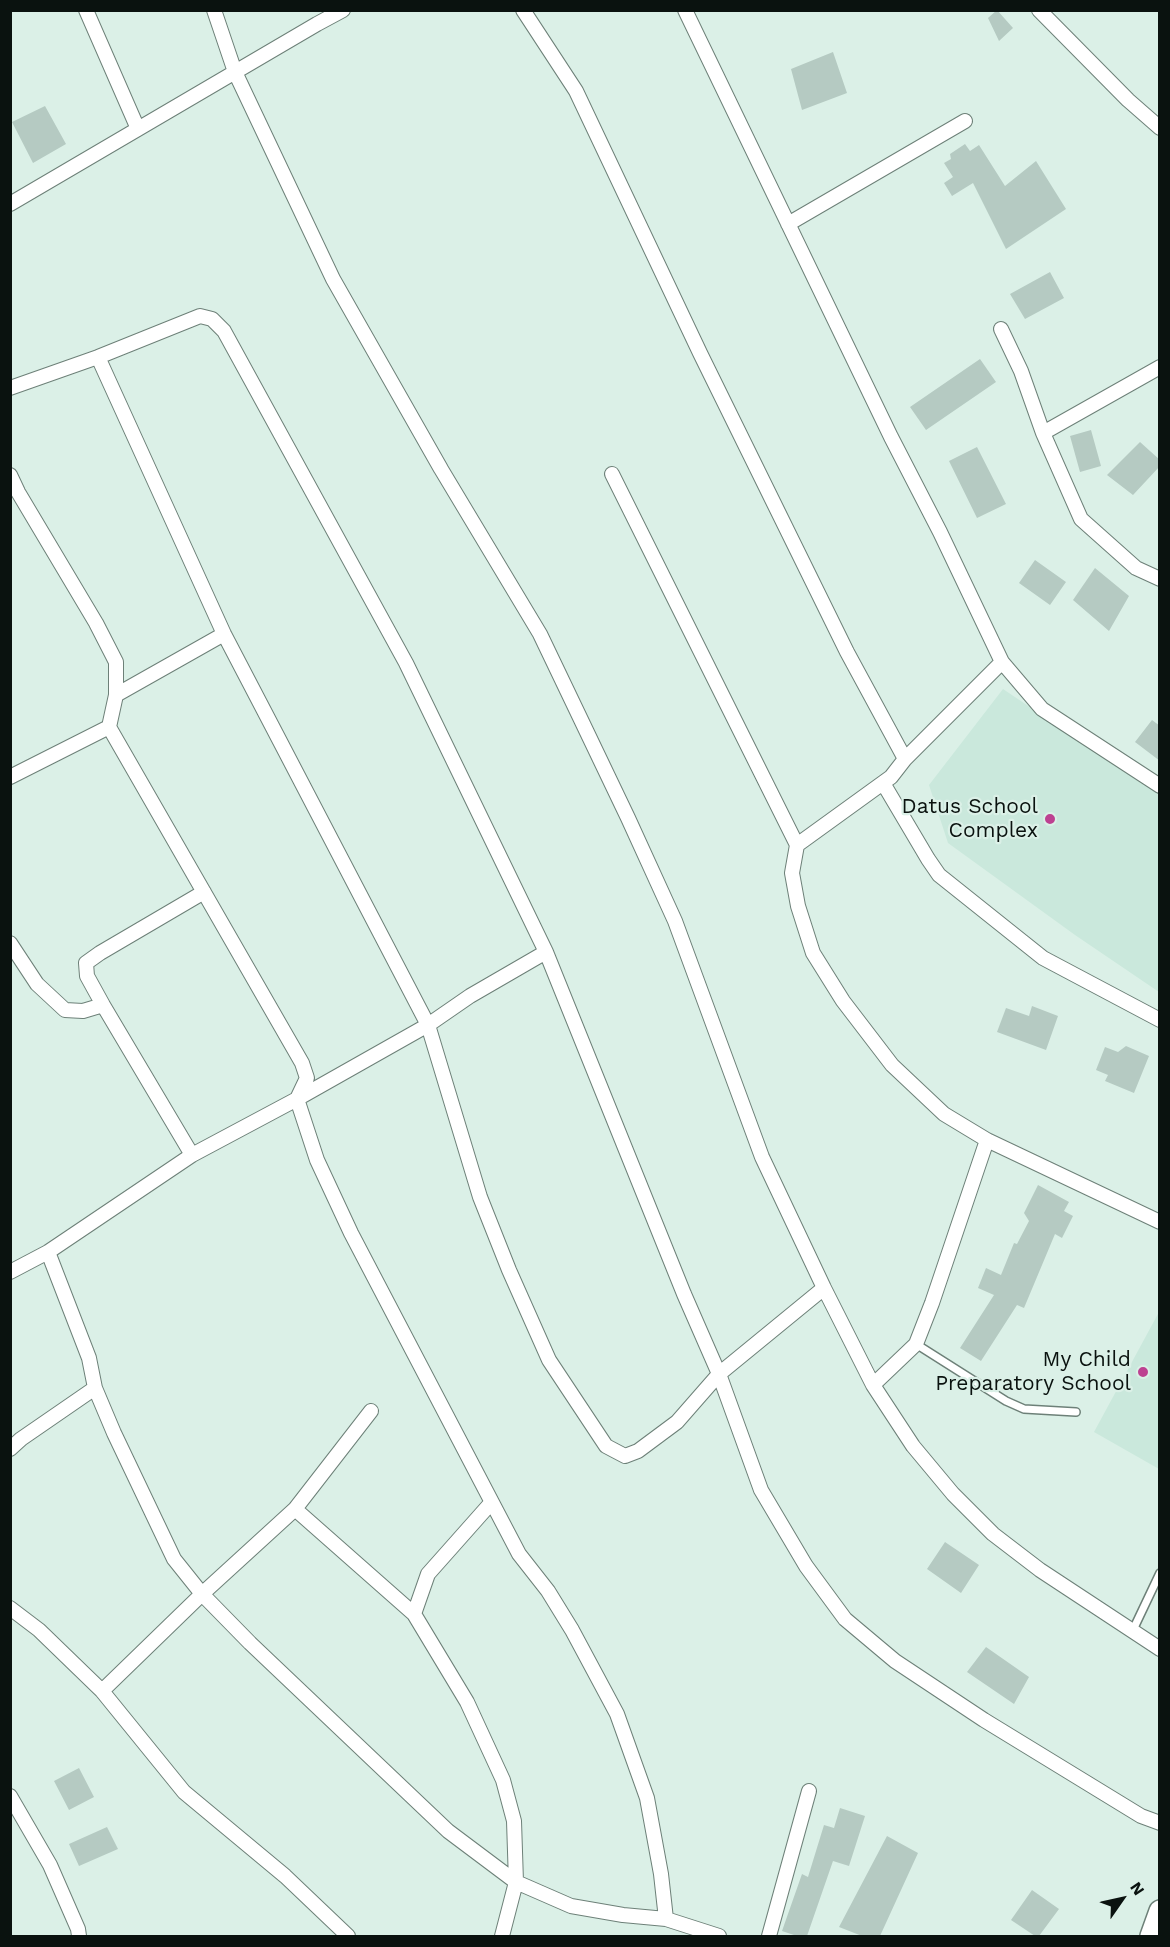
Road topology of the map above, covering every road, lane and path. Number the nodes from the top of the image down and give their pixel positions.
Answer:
1 (86, 10) edge
2 (214, 10) edge
3 (344, 10) edge
4 (523, 10) edge
5 (685, 10) edge
6 (1045, 13) edge
7 (236, 72) junction
8 (965, 121) dead end
9 (1160, 128) edge
10 (138, 129) junction
11 (10, 204) edge
12 (788, 224) junction
13 (1001, 329) dead end
14 (98, 357) junction
15 (1160, 367) edge
16 (10, 388) edge
17 (1043, 433) junction
18 (612, 474) dead end
19 (10, 475) edge
20 (14, 494) edge
21 (1160, 579) edge
22 (224, 634) junction
23 (1002, 662) junction
24 (116, 695) junction
25 (109, 727) junction
26 (905, 759) junction
27 (10, 777) edge
28 (883, 783) junction
29 (1160, 786) edge
30 (797, 845) junction
31 (204, 892) junction
32 (10, 943) edge
33 (546, 952) junction
34 (103, 1005) junction
35 (1160, 1020) edge
36 (428, 1025) junction
37 (297, 1099) junction
38 (987, 1140) junction
39 (192, 1155) junction
40 (1160, 1222) edge
41 (48, 1252) junction
42 (10, 1272) edge
43 (824, 1288) junction
44 (915, 1344) junction
45 (719, 1374) junction
46 (873, 1385) junction
47 (95, 1388) junction
48 (371, 1412) dead end
49 (1076, 1412) dead end
50 (10, 1449) edge
51 (491, 1503) junction
52 (295, 1509) junction
53 (1160, 1573) edge
54 (202, 1594) junction
55 (10, 1608) edge
56 (414, 1614) junction
57 (1132, 1632) junction
58 (1160, 1649) edge
59 (102, 1691) junction
60 (808, 1791) dead end
61 (10, 1796) edge
62 (1160, 1823) edge
63 (516, 1882) junction
64 (1160, 1911) edge
65 (666, 1919) junction
66 (79, 1936) edge
67 (348, 1936) edge
68 (502, 1936) edge
69 (719, 1936) edge
70 (769, 1936) edge
71 (1151, 1936) edge

1 - 10 street
2 - 7 street
3 - 7 street
4 - 26 street
5 - 12 street
6 - 9 street
7 - 10 street
7 - 43 street
8 - 12 street
10 - 11 street
12 - 23 street
13 - 17 street
14 - 16 street
14 - 22 street
14 - 33 street
15 - 17 street
17 - 21 street
18 - 30 street
19 - 20 street
20 - 24 street
22 - 24 street
22 - 36 street
23 - 26 street
23 - 29 street
24 - 25 street
25 - 27 street
25 - 31 street
26 - 28 street
28 - 30 street
28 - 35 street
30 - 38 street
31 - 34 street
31 - 37 street
32 - 34 street
33 - 36 street
33 - 45 street
34 - 39 street
36 - 37 street
36 - 45 street
37 - 39 street
37 - 51 street
38 - 40 street
38 - 44 street
39 - 41 street
41 - 42 street
41 - 47 street
43 - 45 street
43 - 46 street
44 - 46 street
44 - 49 lane
45 - 62 street
46 - 57 street
47 - 50 street
47 - 54 street
48 - 52 street
51 - 56 street
51 - 65 street
52 - 54 street
52 - 56 street
53 - 57 lane
54 - 59 street
54 - 63 street
55 - 59 street
56 - 63 street
57 - 58 street
59 - 67 street
60 - 70 street
61 - 66 street
63 - 65 street
63 - 68 street
64 - 71 main road
65 - 69 street

